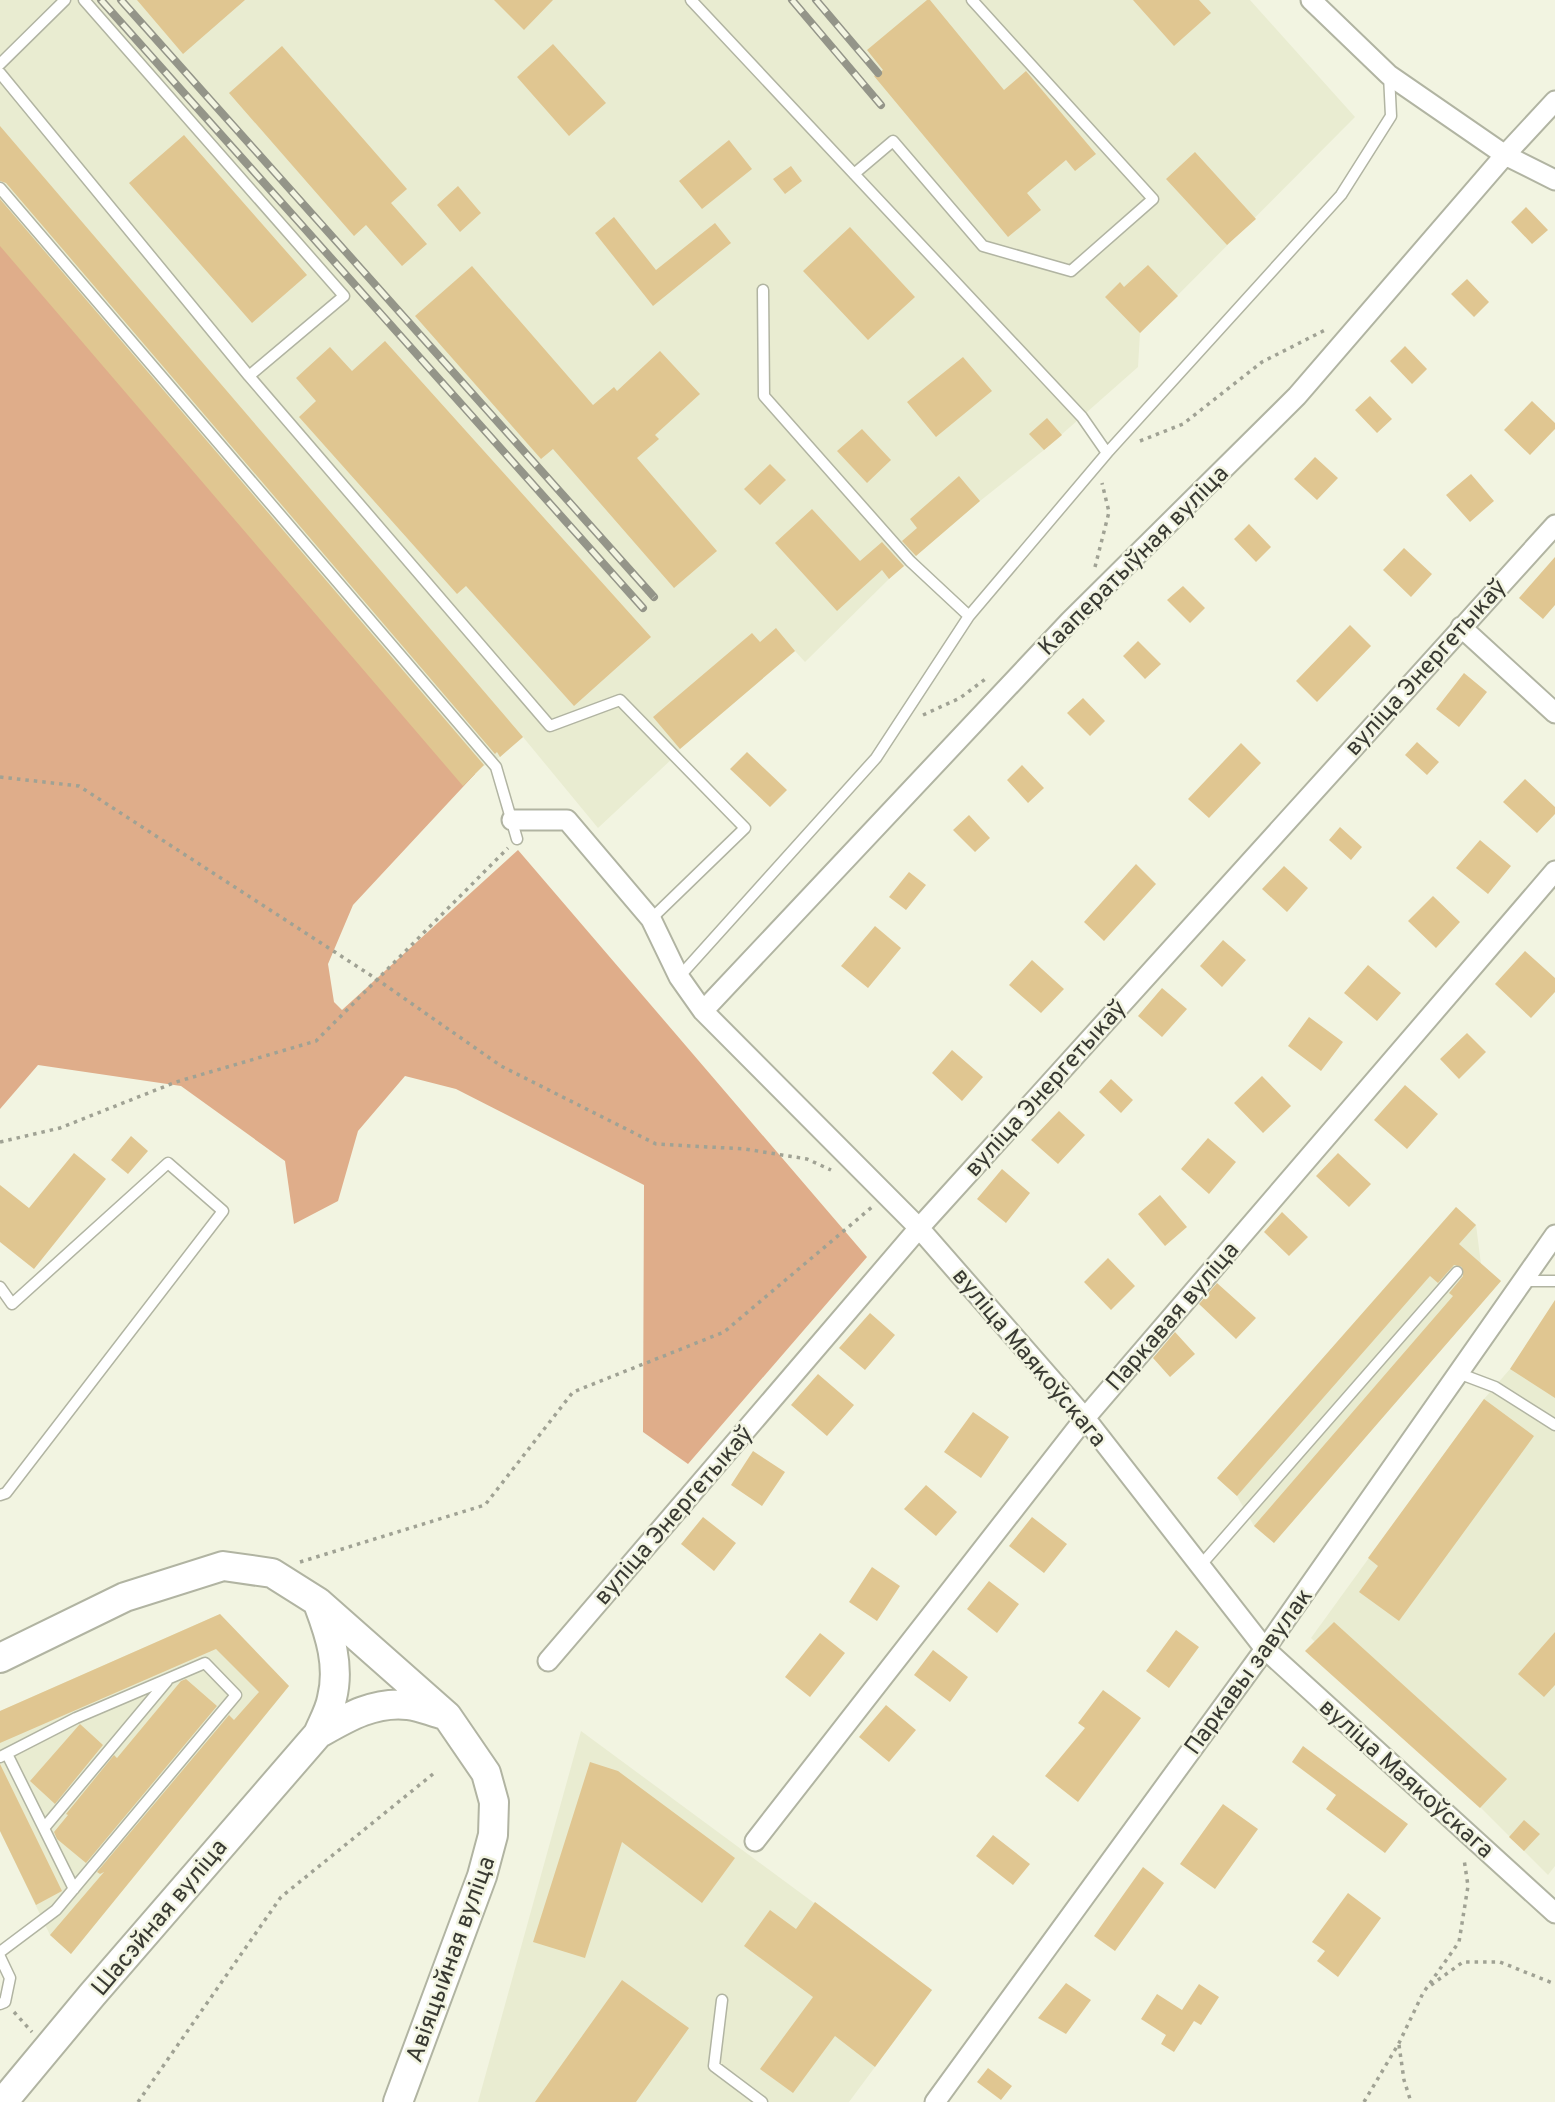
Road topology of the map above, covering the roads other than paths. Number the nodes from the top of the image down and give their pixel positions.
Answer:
1 (65, 0) edge
2 (85, 0) edge
3 (691, 0) edge
4 (972, 0) edge
5 (1311, 0) edge
6 (0, 64) edge
7 (0, 73) edge
8 (1389, 75) junction
9 (1555, 102) edge
10 (1505, 155) junction
11 (854, 174) junction
12 (1555, 180) edge
13 (0, 188) edge
14 (763, 289) dead end
15 (249, 376) junction
16 (1107, 453) junction
17 (1555, 525) edge
18 (969, 616) junction
19 (1461, 627) junction
20 (1555, 713) edge
21 (512, 820) junction
22 (517, 839) road end
23 (1555, 871) edge
24 (651, 919) junction
25 (679, 977) junction
26 (703, 1011) junction
27 (919, 1228) junction
28 (1555, 1235) edge
29 (1457, 1272) dead end
30 (1523, 1281) junction
31 (1555, 1281) edge
32 (0, 1287) edge
33 (1458, 1373) junction
34 (1085, 1418) junction
35 (1555, 1425) edge
36 (0, 1495) edge
37 (1200, 1566) junction
38 (318, 1602) junction
39 (1265, 1649) junction
40 (0, 1657) edge
41 (548, 1661) dead end
42 (170, 1678) junction
43 (447, 1716) junction
44 (318, 1734) junction
45 (4, 1755) edge
46 (44, 1828) junction
47 (755, 1841) dead end
48 (74, 1889) junction
49 (1555, 1913) edge
50 (0, 1954) edge
51 (722, 2000) dead end
52 (3, 2003) edge
53 (3, 2102) edge
54 (398, 2102) edge
55 (762, 2102) edge
56 (935, 2102) edge

1 - 6 lane
2 - 15 lane
3 - 11 lane
4 - 11 lane
5 - 8 street
7 - 15 lane
8 - 10 street
8 - 16 lane
9 - 10 street, Кааператыўная вуліца
10 - 12 street
10 - 26 street, Кааператыўная вуліца
11 - 16 lane
13 - 21 lane
14 - 18 lane
15 - 24 lane
16 - 18 lane
17 - 19 street, вуліца Энергетыкаў
18 - 25 lane
19 - 20 street
19 - 27 street, вуліца Энергетыкаў
21 - 22 lane
21 - 24 street, вуліца Маякоўскага
23 - 34 street, Паркавая вуліца
24 - 25 street, вуліца Маякоўскага
25 - 26 street, вуліца Маякоўскага
26 - 27 street, вуліца Маякоўскага
27 - 34 street, вуліца Маякоўскага
27 - 41 street, вуліца Энергетыкаў
28 - 30 street, Паркавы завулак
29 - 37 lane
30 - 31 lane
30 - 33 street, Паркавы завулак
32 - 36 lane
33 - 35 lane
33 - 39 street, Паркавы завулак
34 - 37 street, вуліца Маякоўскага
34 - 47 street, Паркавая вуліца
37 - 39 street, вуліца Маякоўскага
38 - 40 main road, Авіяцыйная вуліца
38 - 43 main road, Авіяцыйная вуліца
38 - 44 main road
39 - 49 street, вуліца Маякоўскага
39 - 56 street, Паркавы завулак
42 - 45 lane
42 - 46 lane
42 - 48 lane
43 - 44 main road
43 - 54 main road, Авіяцыйная вуліца
44 - 53 main road, Шасэйная вуліца
45 - 46 lane
46 - 48 lane
48 - 50 lane
50 - 52 lane
51 - 55 lane

